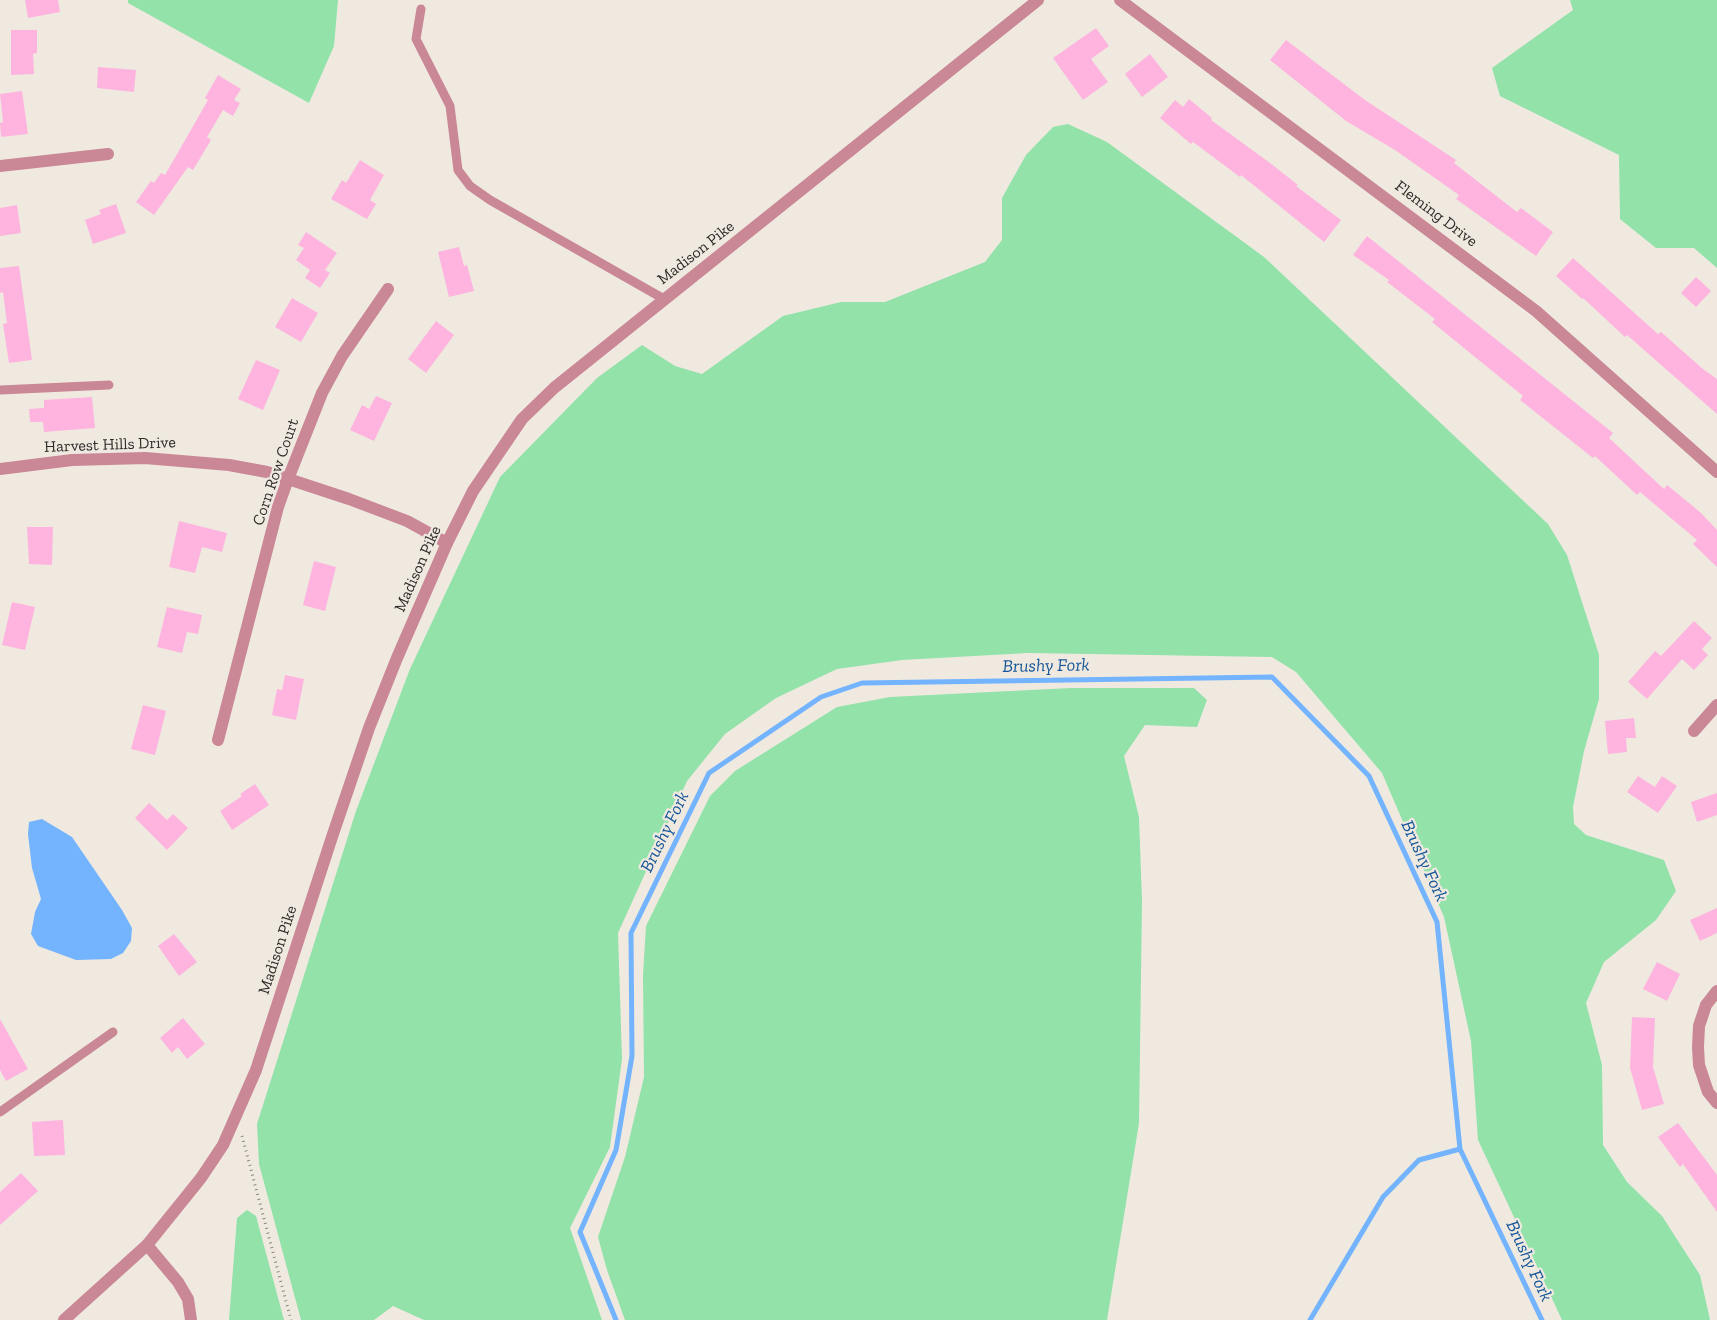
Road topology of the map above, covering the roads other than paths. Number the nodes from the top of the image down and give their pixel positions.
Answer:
1 (1038, 0) edge
2 (1120, 0) edge
3 (421, 9) dead end
4 (108, 154) dead end
5 (0, 166) edge
6 (388, 289) dead end
7 (664, 298) junction
8 (109, 385) dead end
9 (0, 390) edge
10 (0, 470) edge
11 (1717, 472) edge
12 (288, 479) junction
13 (447, 542) junction
14 (1717, 705) edge
15 (1694, 731) dead end
16 (218, 740) dead end
17 (1717, 991) edge
18 (113, 1032) dead end
19 (1717, 1103) edge
20 (0, 1112) edge
21 (147, 1245) junction
22 (64, 1320) edge
23 (191, 1320) edge

1 - 7 street, Madison Pike
2 - 11 street, Fleming Drive
3 - 7 lane
4 - 5 street
6 - 12 street, Corn Row Court
7 - 13 street, Madison Pike
8 - 9 lane
10 - 12 street, Harvest Hills Drive
12 - 13 street, Harvest Hills Drive
12 - 16 street, Corn Row Court
13 - 21 street, Madison Pike
14 - 15 street
17 - 19 street
18 - 20 lane
21 - 22 street, Madison Pike
21 - 23 street

